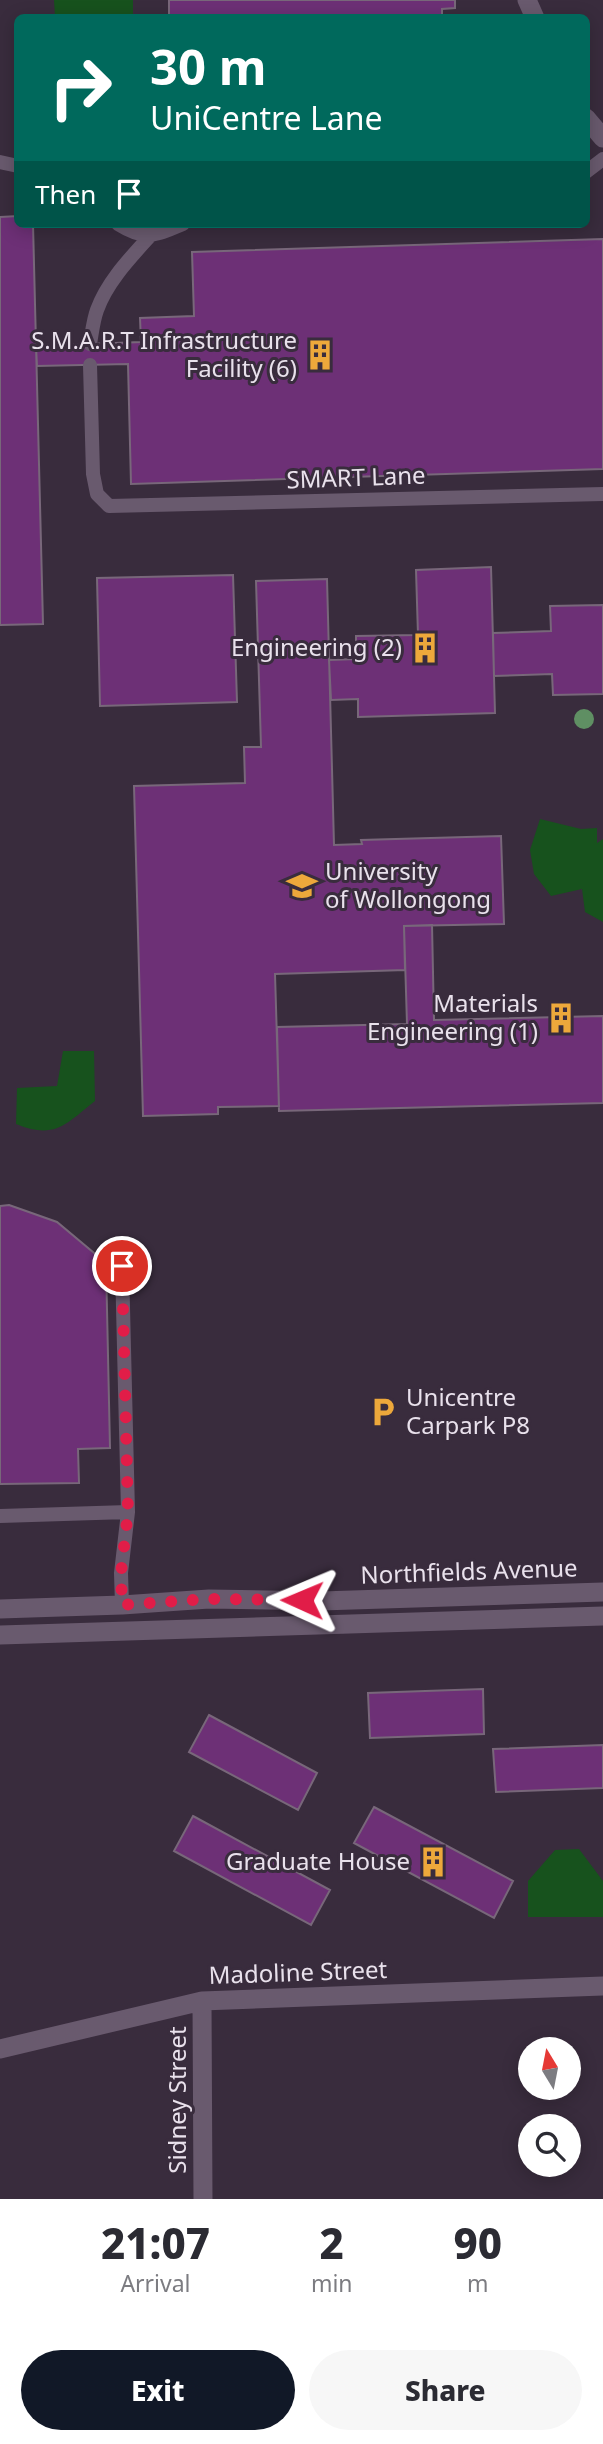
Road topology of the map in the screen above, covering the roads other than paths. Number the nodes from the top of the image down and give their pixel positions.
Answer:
1 (590, 123) edge
2 (603, 138) edge
3 (125, 228) edge
4 (175, 228) edge
5 (150, 236) junction
6 (90, 344) dead end
7 (90, 365) dead end
8 (603, 494) edge
9 (122, 1266) dead end
10 (128, 1512) junction
11 (0, 1516) edge
12 (603, 1592) edge
13 (122, 1605) junction
14 (0, 1609) edge
15 (603, 1616) edge
16 (0, 1635) edge
17 (603, 1986) edge
18 (202, 2001) junction
19 (0, 2049) edge
20 (203, 2199) edge

1 - 2 main road
3 - 5 lane
4 - 5 lane
5 - 6 lane
7 - 8 lane, SMART Lane
9 - 10 lane
10 - 11 lane
10 - 13 lane
12 - 13 main road, Northfields Avenue
13 - 14 main road, Northfields Avenue
15 - 16 main road, Northfields Avenue
17 - 18 main road, Madoline Street
18 - 19 main road, Madoline Street
18 - 20 main road, Sidney Street

